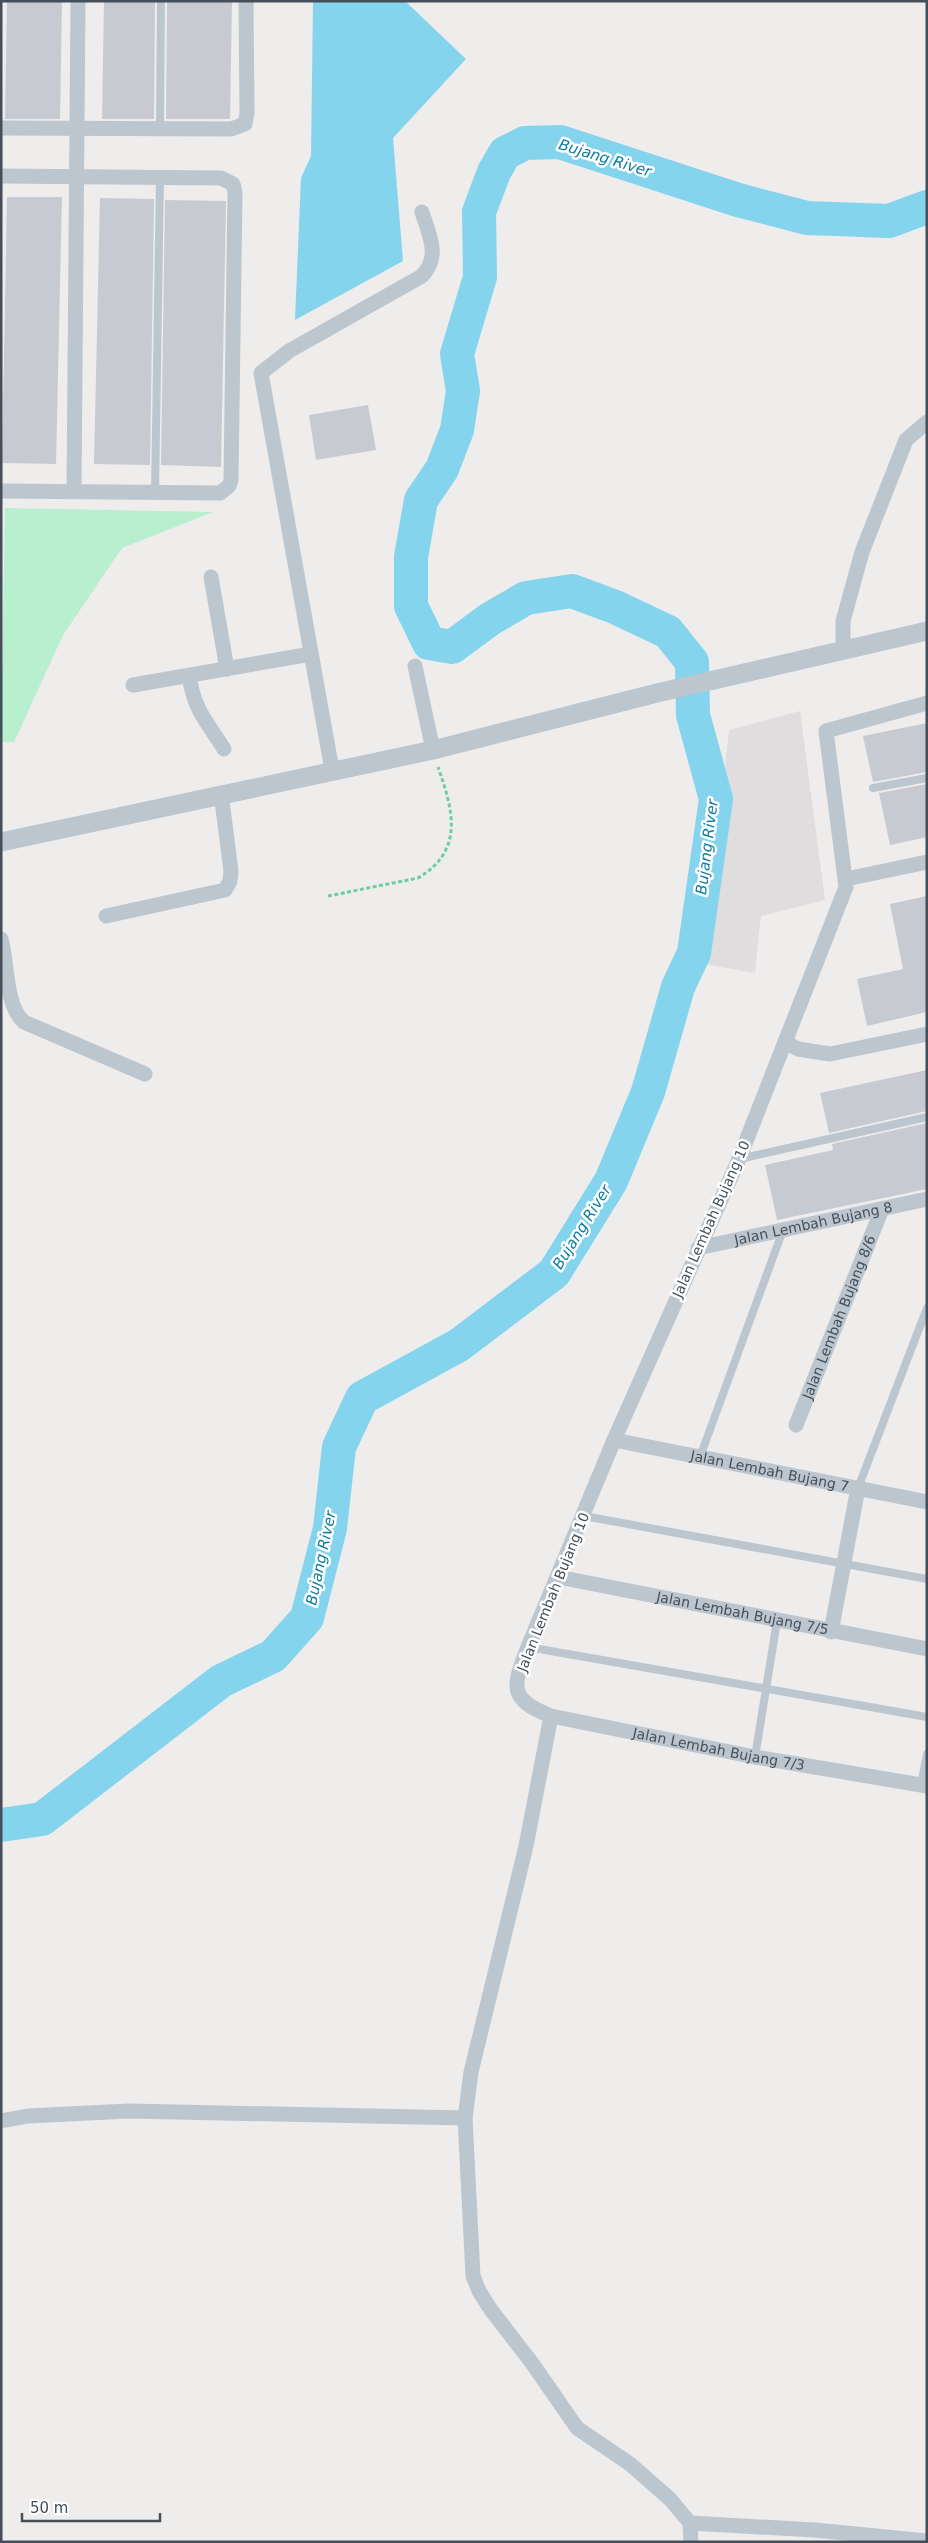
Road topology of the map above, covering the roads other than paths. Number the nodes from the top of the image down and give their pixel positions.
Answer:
1 (78, 1) edge
2 (161, 1) edge
3 (246, 1) edge
4 (76, 127) junction
5 (1, 128) edge
6 (160, 128) junction
7 (1, 176) edge
8 (160, 176) junction
9 (75, 177) junction
10 (422, 212) dead end
11 (927, 422) edge
12 (1, 491) edge
13 (74, 491) junction
14 (155, 493) junction
15 (211, 577) dead end
16 (927, 631) edge
17 (843, 649) junction
18 (311, 654) junction
19 (415, 666) dead end
20 (227, 669) junction
21 (189, 676) junction
22 (133, 685) dead end
23 (927, 702) edge
24 (224, 749) dead end
25 (433, 750) junction
26 (332, 770) junction
27 (927, 778) edge
28 (873, 788) dead end
29 (221, 793) junction
30 (1, 842) edge
31 (927, 862) edge
32 (846, 879) junction
33 (106, 916) dead end
34 (1, 939) edge
35 (927, 1034) edge
36 (785, 1042) junction
37 (145, 1074) dead end
38 (927, 1117) edge
39 (739, 1158) junction
40 (927, 1199) edge
41 (882, 1209) junction
42 (783, 1230) junction
43 (698, 1248) junction
44 (927, 1308) edge
45 (796, 1425) dead end
46 (614, 1440) junction
47 (700, 1457) junction
48 (858, 1488) junction
49 (927, 1502) edge
50 (584, 1516) junction
51 (842, 1565) junction
52 (558, 1577) junction
53 (927, 1578) edge
54 (777, 1621) junction
55 (831, 1632) junction
56 (528, 1647) junction
57 (927, 1649) edge
58 (765, 1689) junction
59 (519, 1696) joint
60 (551, 1716) junction
61 (927, 1717) edge
62 (927, 1754) edge
63 (755, 1757) junction
64 (924, 1786) edge
65 (465, 2118) junction
66 (1, 2121) edge
67 (690, 2523) junction
68 (927, 2541) edge
69 (691, 2542) edge

1 - 4 street
2 - 6 lane
3 - 6 street
4 - 5 street
4 - 6 street
4 - 9 street
7 - 9 street
8 - 9 street
8 - 14 lane
8 - 14 street
9 - 13 street
10 - 18 street
11 - 17 street
12 - 13 street
13 - 14 street
15 - 20 street
16 - 17 street
17 - 25 street
18 - 20 street
18 - 26 street
19 - 25 street
20 - 21 street
21 - 22 street
21 - 24 street
23 - 32 street, Jalan Lembah Bujang 10
25 - 26 street
26 - 29 street
27 - 28 lane
29 - 30 street
29 - 33 street
31 - 32 street
32 - 36 street, Jalan Lembah Bujang 10
34 - 37 street
35 - 36 street
36 - 39 street, Jalan Lembah Bujang 10
38 - 39 lane
39 - 43 street, Jalan Lembah Bujang 10
40 - 41 street, Jalan Lembah Bujang 8
41 - 42 street, Jalan Lembah Bujang 8
41 - 45 street, Jalan Lembah Bujang 8/6
42 - 43 street, Jalan Lembah Bujang 8
42 - 47 lane
43 - 46 street, Jalan Lembah Bujang 10
44 - 48 lane
46 - 47 street, Jalan Lembah Bujang 7
46 - 50 street, Jalan Lembah Bujang 10
47 - 48 street, Jalan Lembah Bujang 7
48 - 49 street, Jalan Lembah Bujang 7
48 - 51 street
50 - 51 lane
50 - 52 street, Jalan Lembah Bujang 10
51 - 53 lane
51 - 55 street
52 - 54 street, Jalan Lembah Bujang 7/5
52 - 56 street, Jalan Lembah Bujang 10
54 - 55 street, Jalan Lembah Bujang 7/5
54 - 58 lane
55 - 57 street, Jalan Lembah Bujang 7/5
56 - 58 lane
56 - 59 street, Jalan Lembah Bujang 10
58 - 61 lane
58 - 63 lane
59 - 60 street, Jalan Lembah Bujang 7/3
60 - 63 street, Jalan Lembah Bujang 7/3
60 - 65 street
62 - 64 lane
63 - 64 street, Jalan Lembah Bujang 7/3
65 - 66 street
65 - 67 street
67 - 68 street
67 - 69 street

